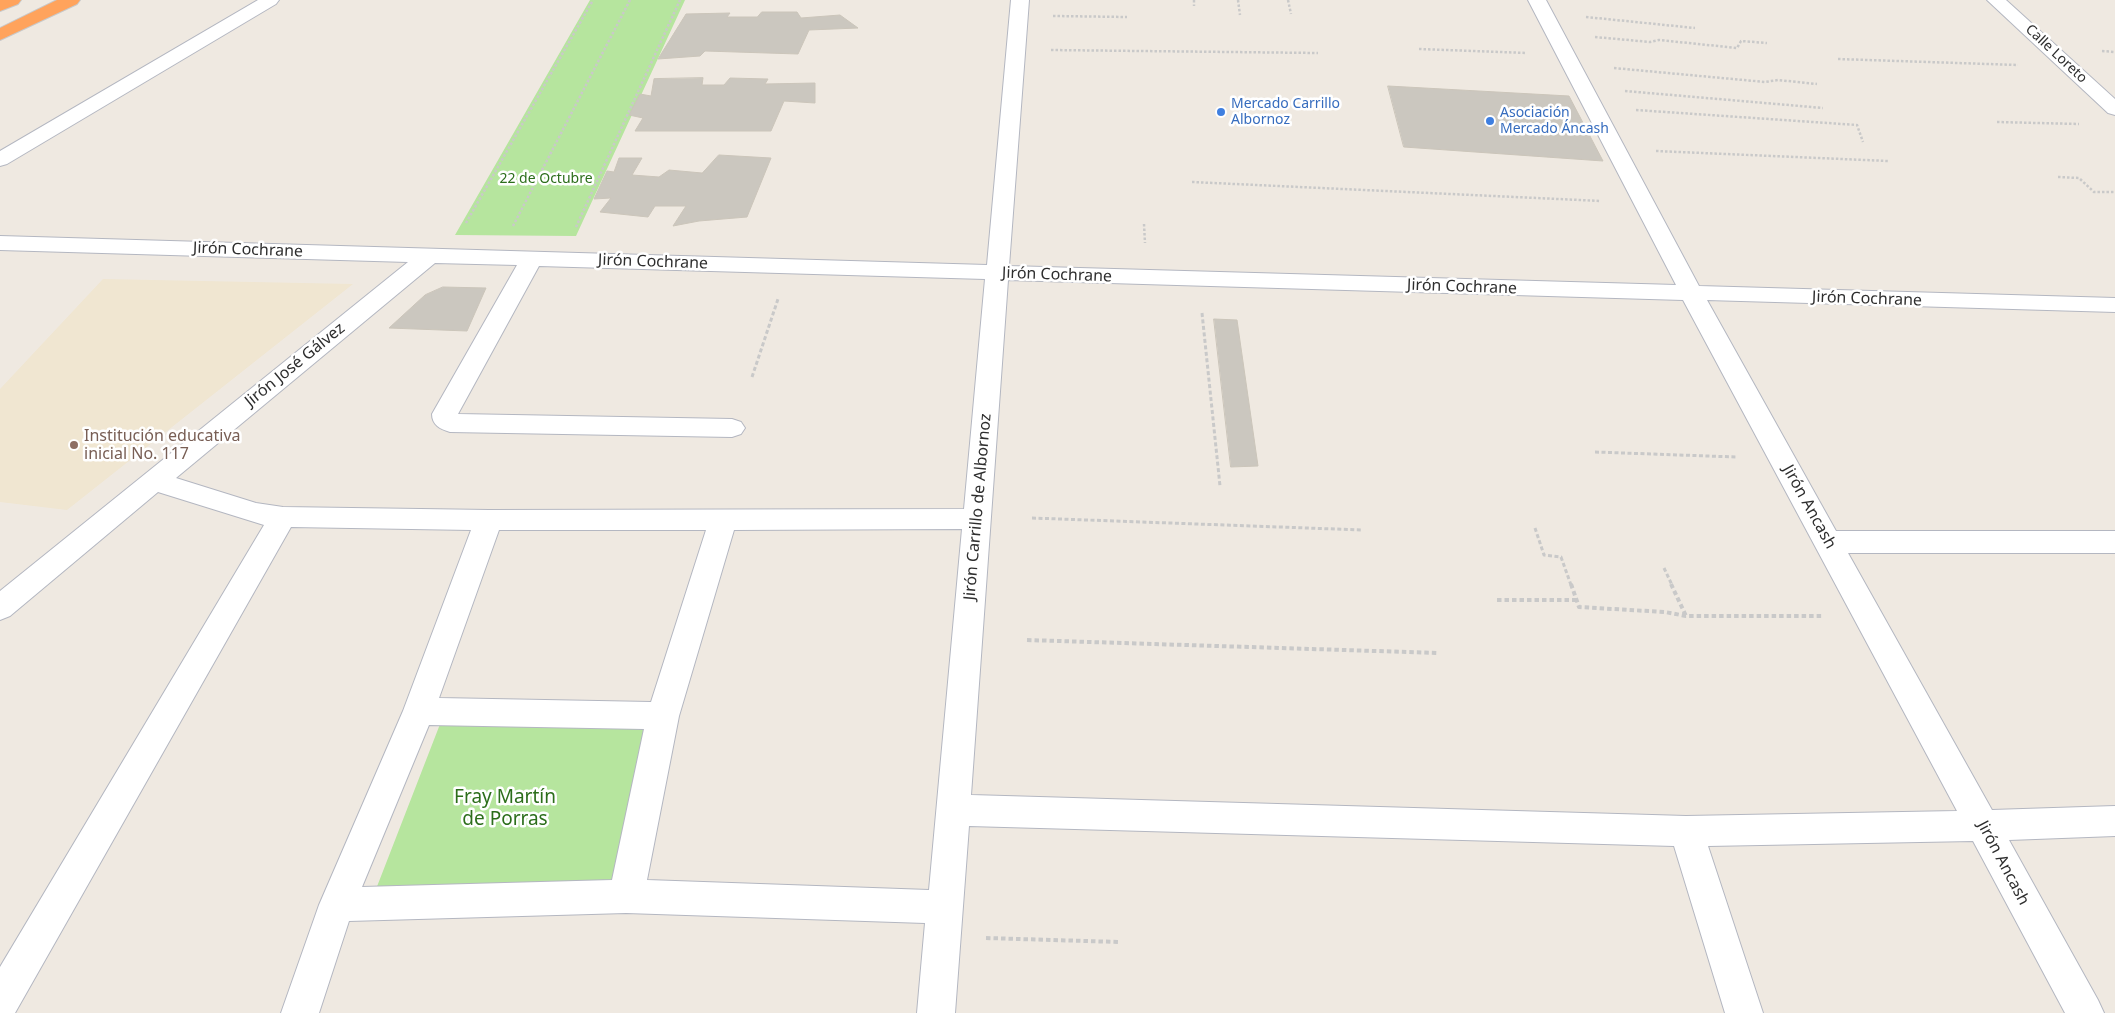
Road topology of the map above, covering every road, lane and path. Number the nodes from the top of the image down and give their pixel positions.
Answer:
1 (12, 0) edge
2 (71, 0) edge
3 (270, 0) edge
4 (593, 0) edge
5 (630, 0) edge
6 (680, 0) edge
7 (1194, 0) edge
8 (1238, 0) edge
9 (1288, 0) edge
10 (1996, 0) edge
11 (0, 6) edge
12 (1194, 6) dead end
13 (1540, 7) edge
14 (1019, 8) edge
15 (1291, 14) dead end
16 (1240, 15) dead end
17 (1128, 18) dead end
18 (1695, 28) dead end
19 (1554, 32) junction
20 (0, 35) edge
21 (1767, 43) dead end
22 (1420, 49) dead end
23 (1015, 50) junction
24 (1318, 53) dead end
25 (1838, 59) dead end
26 (1568, 60) junction
27 (2069, 67) junction
28 (1817, 84) dead end
29 (1582, 86) junction
30 (1594, 107) junction
31 (1823, 108) dead end
32 (2115, 109) edge
33 (1998, 122) dead end
34 (2086, 124) dead end
35 (1863, 142) dead end
36 (1616, 149) junction
37 (0, 160) edge
38 (1888, 161) dead end
39 (2058, 177) dead end
40 (1192, 182) dead end
41 (2115, 192) edge
42 (1644, 203) junction
43 (465, 224) dead end
44 (509, 233) dead end
45 (572, 234) dead end
46 (0, 243) edge
47 (429, 256) junction
48 (532, 258) junction
49 (789, 266) junction
50 (997, 273) junction
51 (1202, 279) junction
52 (1692, 294) junction
53 (2115, 305) edge
54 (752, 377) dead end
55 (732, 428) dead end
56 (1595, 452) dead end
57 (1781, 457) junction
58 (155, 481) junction
59 (1220, 486) dead end
60 (283, 517) junction
61 (1032, 518) dead end
62 (977, 519) junction
63 (489, 520) junction
64 (723, 520) junction
65 (1535, 528) dead end
66 (1362, 530) dead end
67 (1828, 542) junction
68 (2115, 542) edge
69 (1664, 568) dead end
70 (1497, 600) dead end
71 (1577, 600) junction
72 (0, 608) edge
73 (1868, 614) junction
74 (1686, 616) junction
75 (1028, 640) dead end
76 (1440, 653) dead end
77 (419, 711) junction
78 (663, 716) junction
79 (953, 810) junction
80 (2115, 821) edge
81 (1982, 824) junction
82 (1686, 831) junction
83 (626, 896) junction
84 (337, 905) junction
85 (944, 922) junction
86 (1119, 942) dead end
87 (0, 1002) edge
88 (300, 1013) edge
89 (936, 1013) edge
90 (1744, 1013) edge
91 (2085, 1013) edge

1 - 11 highway
2 - 20 highway
3 - 37 street
4 - 43 path
5 - 44 path
6 - 45 path
7 - 12 path
8 - 16 path
9 - 15 path
10 - 27 street, Calle Loreto
13 - 18 path
13 - 19 street, Jirón Ancash
14 - 17 path
14 - 23 street, Jirón Carrillo de Albornoz
19 - 21 path
19 - 26 street, Jirón Ancash
22 - 26 path
23 - 24 path
23 - 50 street, Jirón Carrillo de Albornoz
25 - 27 path
26 - 28 path
26 - 29 street, Jirón Ancash
27 - 32 street, Calle Loreto
29 - 30 street, Jirón Ancash
29 - 31 path
30 - 35 path
30 - 36 street, Jirón Ancash
33 - 34 path
36 - 38 path
36 - 42 street, Jirón Ancash
39 - 41 path
40 - 42 path
42 - 52 street, Jirón Ancash
46 - 47 street, Jirón Cochrane
47 - 48 street, Jirón Cochrane
47 - 58 street, Jirón José Gálvez
48 - 49 street, Jirón Cochrane
48 - 55 street
49 - 50 street, Jirón Cochrane
49 - 54 path
50 - 51 street, Jirón Cochrane
50 - 62 street, Jirón Carrillo de Albornoz
51 - 52 street, Jirón Cochrane
51 - 59 path
52 - 53 street, Jirón Cochrane
52 - 57 street, Jirón Ancash
56 - 57 path
57 - 67 street, Jirón Ancash
58 - 60 street
58 - 72 street, Jirón José Gálvez
60 - 63 street
60 - 87 street
61 - 66 path
62 - 64 street
62 - 79 street, Jirón Carrillo de Albornoz
63 - 64 street
63 - 77 street
64 - 78 street
65 - 71 path
67 - 68 street
67 - 73 street, Jirón Ancash
69 - 74 path
70 - 71 path
71 - 74 path
73 - 74 path
73 - 81 street, Jirón Ancash
75 - 76 path
77 - 78 street
77 - 84 street
78 - 83 street
79 - 82 street
79 - 85 street, Jirón Carrillo de Albornoz
80 - 81 street
81 - 82 street
81 - 91 street, Jirón Ancash
82 - 90 street
83 - 84 street
83 - 85 street
84 - 88 street
85 - 86 path
85 - 89 street, Jirón Carrillo de Albornoz

